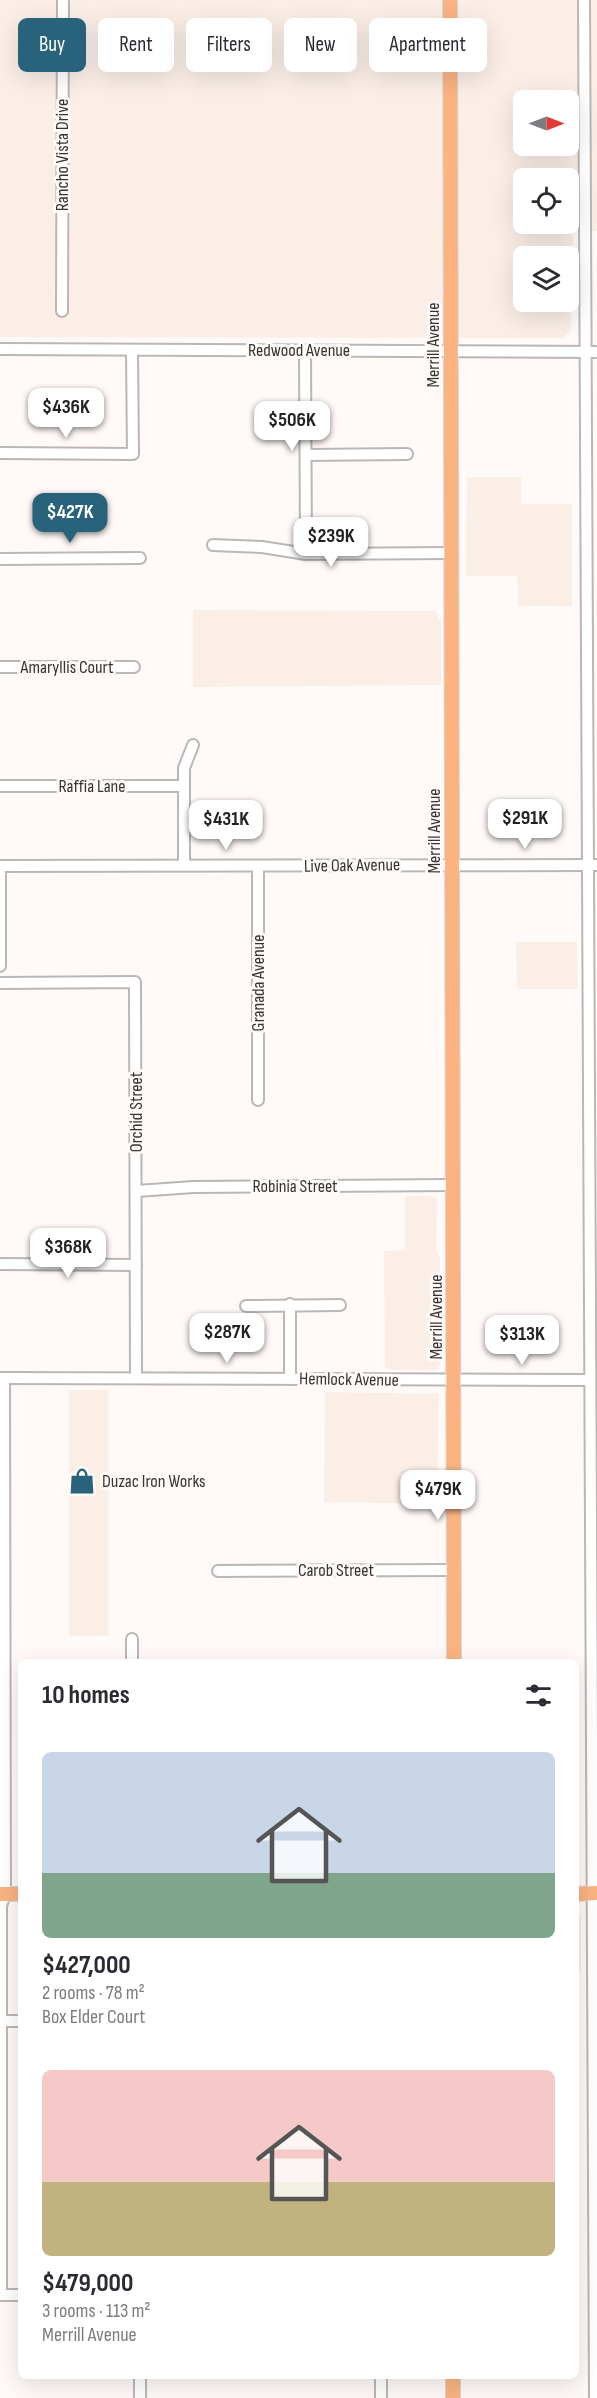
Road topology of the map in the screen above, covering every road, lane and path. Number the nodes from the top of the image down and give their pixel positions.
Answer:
1 (63, 0) edge
2 (450, 0) edge
3 (584, 0) edge
4 (62, 311) dead end
5 (0, 349) edge
6 (132, 350) junction
7 (306, 350) junction
8 (452, 351) junction
9 (585, 352) junction
10 (597, 352) edge
11 (0, 453) edge
12 (407, 454) dead end
13 (306, 455) junction
14 (213, 545) dead end
15 (451, 553) junction
16 (306, 554) junction
17 (140, 558) dead end
18 (0, 559) edge
19 (0, 667) edge
20 (134, 667) dead end
21 (193, 745) dead end
22 (0, 786) edge
23 (183, 786) junction
24 (184, 864) junction
25 (452, 864) junction
26 (592, 865) edge
27 (0, 866) edge
28 (258, 866) junction
29 (0, 966) edge
30 (0, 983) edge
31 (258, 1100) dead end
32 (453, 1185) junction
33 (137, 1191) junction
34 (0, 1264) edge
35 (136, 1265) junction
36 (290, 1304) junction
37 (246, 1305) dead end
38 (340, 1305) dead end
39 (2, 1378) edge
40 (136, 1378) junction
41 (290, 1379) junction
42 (453, 1379) junction
43 (590, 1380) junction
44 (454, 1570) junction
45 (218, 1571) dead end
46 (132, 1639) dead end
47 (132, 1659) edge
48 (454, 1659) edge
49 (2, 1894) edge
50 (18, 1894) edge
51 (594, 1894) edge
52 (1, 2021) edge
53 (18, 2021) edge
54 (595, 2022) edge
55 (595, 2094) edge
56 (596, 2239) edge
57 (1, 2295) edge
58 (18, 2295) edge
59 (140, 2379) edge
60 (381, 2379) edge
61 (453, 2379) edge
62 (140, 2398) edge
63 (381, 2398) edge
64 (453, 2398) edge
65 (595, 2398) edge

1 - 4 street, Rancho Vista Drive
2 - 8 main road, Merrill Avenue
3 - 9 street
5 - 6 street, Redwood Avenue
6 - 7 street, Redwood Avenue
6 - 11 street
7 - 8 street, Redwood Avenue
7 - 13 street
8 - 9 street, Redwood Avenue
8 - 15 main road, Merrill Avenue
9 - 10 street, Redwood Avenue
9 - 26 street
12 - 13 street
13 - 16 street
14 - 16 street
15 - 16 street
15 - 25 main road, Merrill Avenue
17 - 18 street
19 - 20 street, Amaryllis Court
21 - 23 street
22 - 23 street, Raffia Lane
23 - 24 street
24 - 27 street, Live Oak Avenue
24 - 28 street, Live Oak Avenue
25 - 26 street, Live Oak Avenue
25 - 28 street, Live Oak Avenue
25 - 32 main road, Merrill Avenue
26 - 43 street
27 - 29 street
28 - 31 street, Granada Avenue
30 - 33 street, Orchid Street
32 - 33 street, Robinia Street
32 - 42 main road, Merrill Avenue
33 - 35 street, Orchid Street
34 - 35 street
35 - 40 street, Orchid Street
36 - 37 street
36 - 38 street
36 - 41 street
39 - 40 street, Hemlock Avenue
39 - 49 street
40 - 41 street, Hemlock Avenue
41 - 42 street, Hemlock Avenue
42 - 43 street, Hemlock Avenue
42 - 44 main road, Merrill Avenue
43 - 51 street
44 - 45 street, Carob Street
44 - 48 main road, Merrill Avenue
46 - 47 street
49 - 50 main road
49 - 52 street
51 - 54 street
52 - 53 street
52 - 57 street
54 - 55 street
55 - 56 street
56 - 65 street
57 - 58 street
59 - 62 street
60 - 63 street
61 - 64 main road

